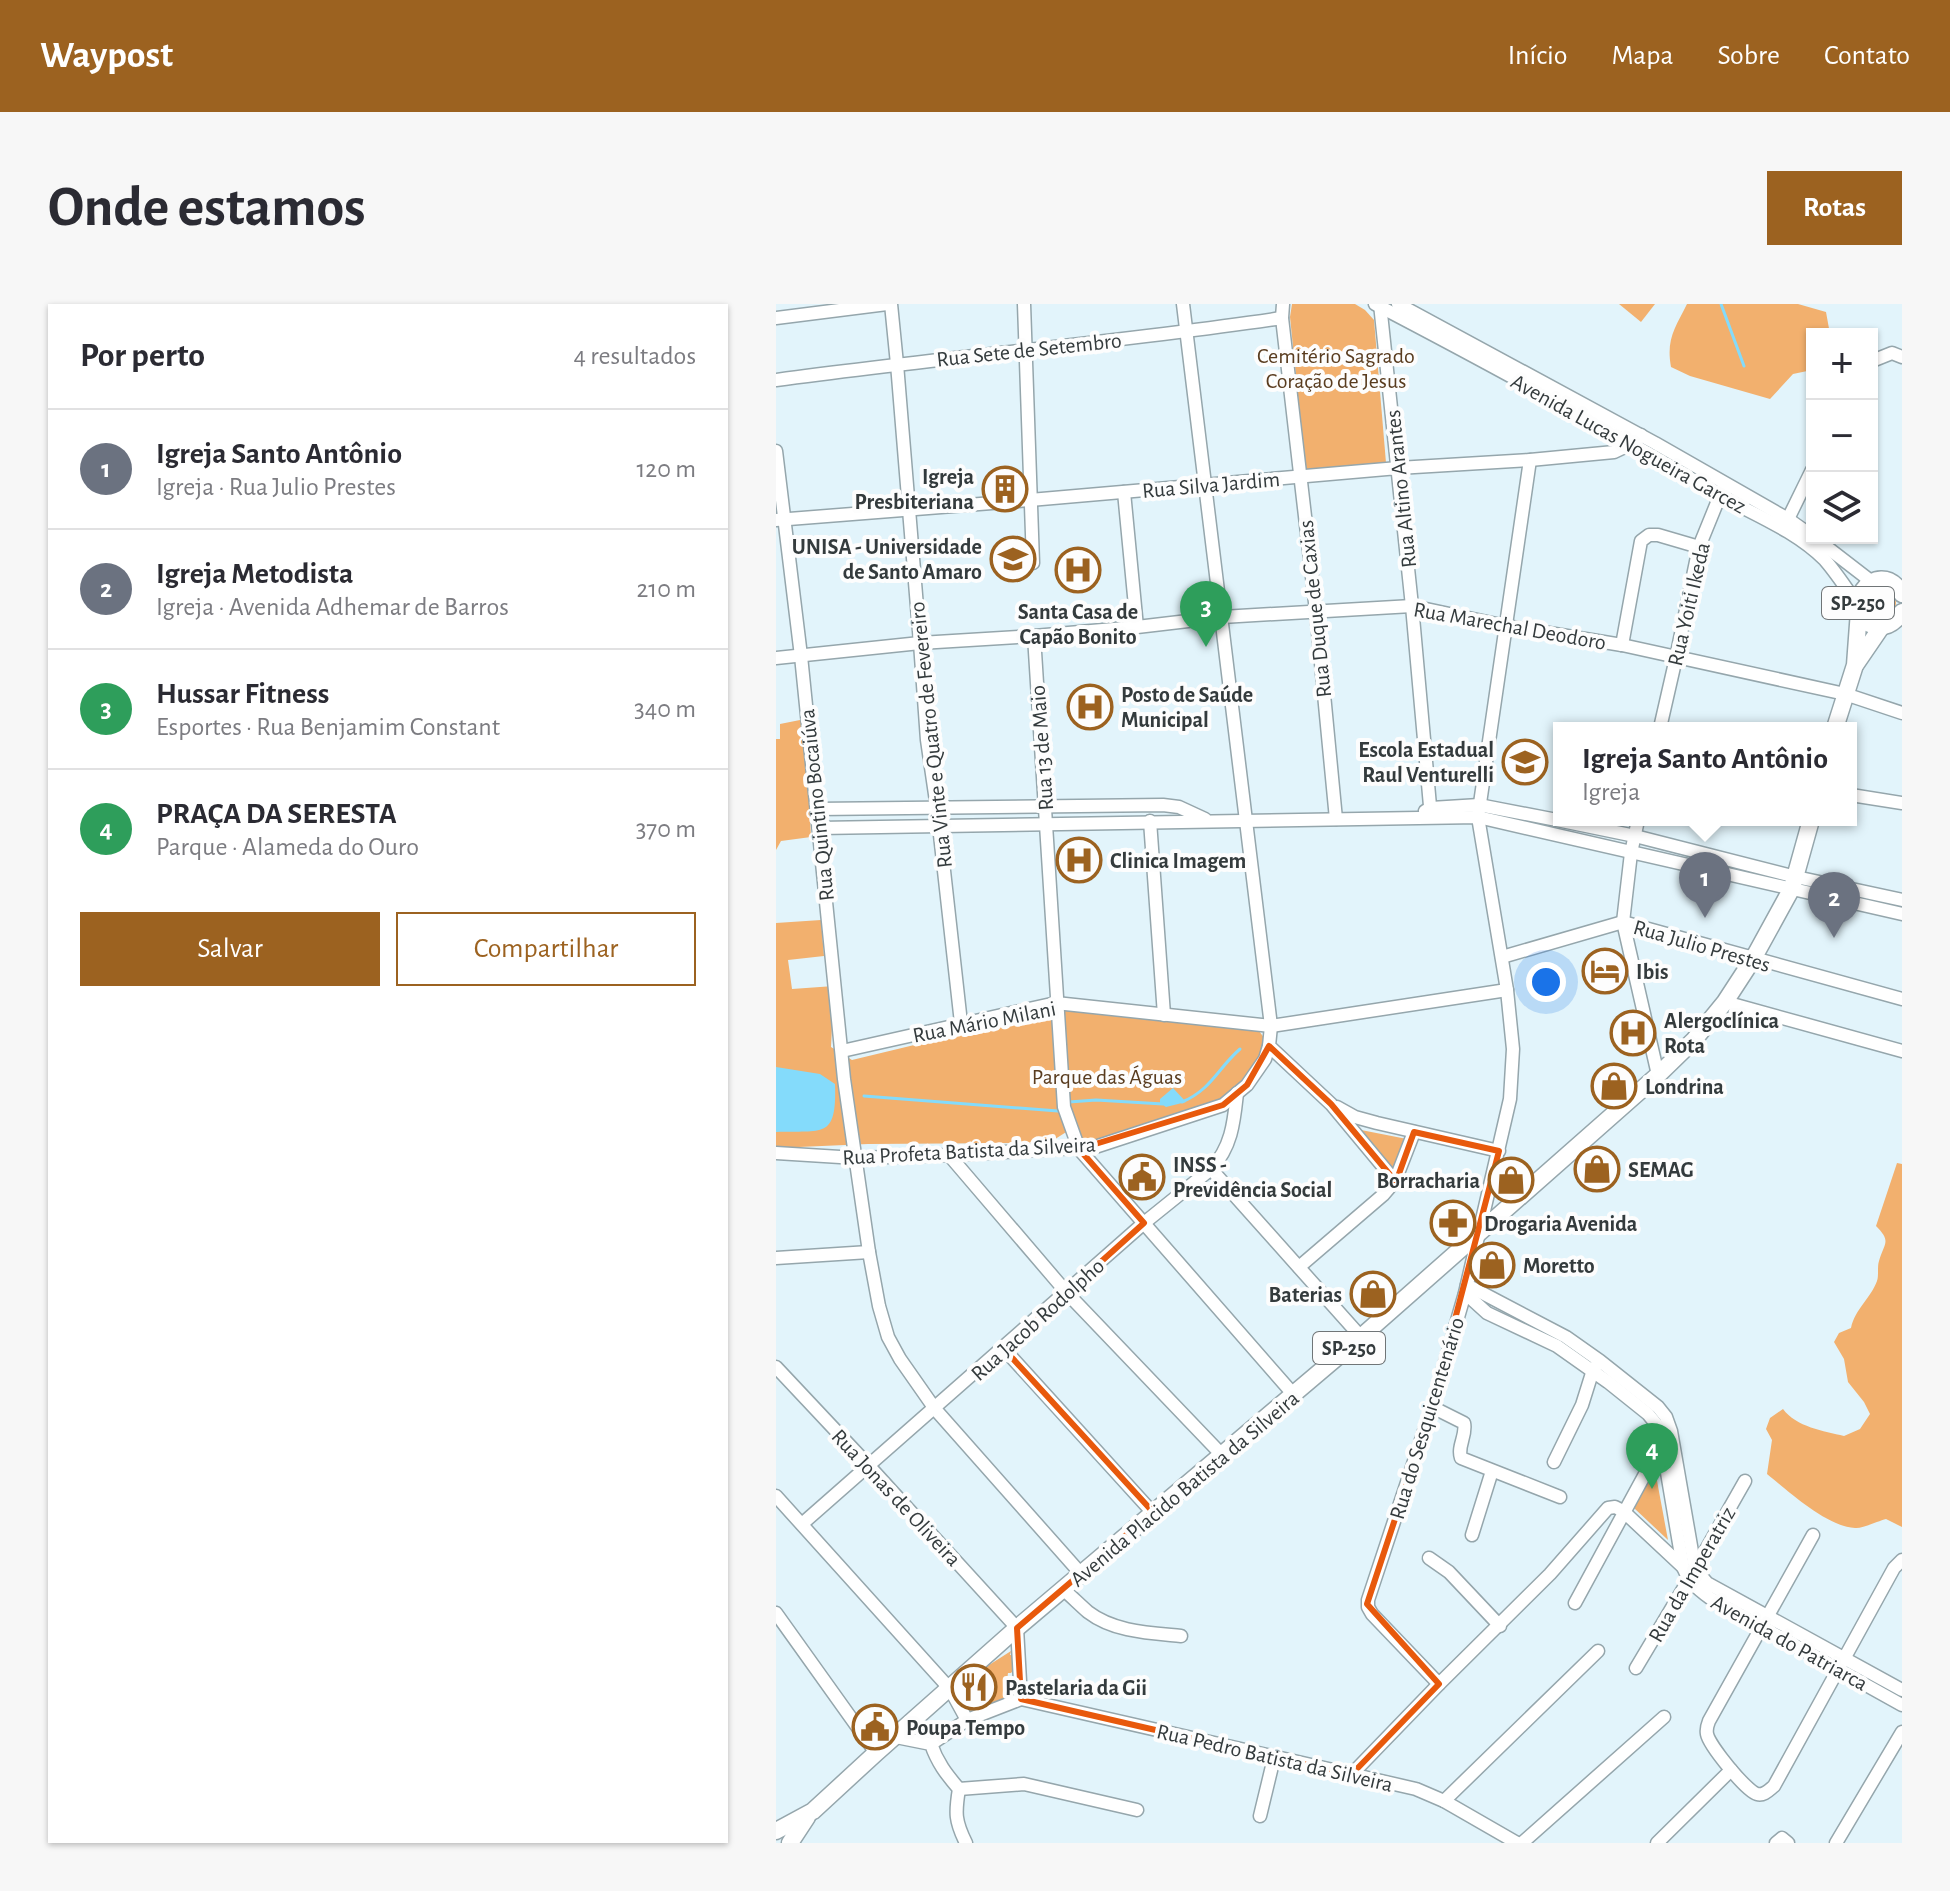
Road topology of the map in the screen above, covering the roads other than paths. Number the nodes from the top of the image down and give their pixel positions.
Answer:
1 (889, 304) edge
2 (1024, 304) edge
3 (1183, 304) edge
4 (1283, 304) edge
5 (1398, 304) edge
6 (1379, 305) edge
7 (776, 318) edge
8 (1282, 318) junction
9 (1187, 332) junction
10 (1025, 350) junction
11 (897, 364) junction
12 (776, 380) edge
13 (1637, 439) junction
14 (776, 451) edge
15 (1530, 460) junction
16 (1398, 468) junction
17 (1811, 472) edge
18 (1299, 476) junction
19 (1206, 485) junction
20 (1722, 489) junction
21 (1124, 492) junction
22 (1030, 500) junction
23 (909, 510) junction
24 (1788, 519) junction
25 (781, 520) edge
26 (1806, 535) edge
27 (1806, 537) edge
28 (1814, 544) edge
29 (1818, 544) edge
30 (1699, 547) junction
31 (1033, 563) dead end
32 (1872, 582) junction
33 (1899, 586) edge
34 (1412, 606) junction
35 (1858, 608) junction
36 (1316, 611) junction
37 (1902, 612) edge
38 (1222, 617) junction
39 (1506, 626) junction
40 (1137, 627) junction
41 (1891, 627) edge
42 (1034, 636) junction
43 (920, 643) junction
44 (1622, 645) junction
45 (801, 656) junction
46 (776, 658) edge
47 (1676, 658) junction
48 (1855, 665) junction
49 (1845, 694) junction
50 (1902, 713) edge
51 (1661, 722) edge
52 (1837, 722) edge
53 (1857, 796) edge
54 (1902, 803) edge
55 (1045, 807) junction
56 (937, 808) junction
57 (817, 809) junction
58 (1478, 811) junction
59 (1431, 812) junction
60 (1336, 819) junction
61 (1553, 820) edge
62 (1150, 821) junction
63 (1208, 821) junction
64 (1246, 821) junction
65 (1046, 824) junction
66 (939, 825) junction
67 (1561, 826) edge
68 (1586, 826) edge
69 (1637, 826) edge
70 (1809, 826) edge
71 (819, 828) junction
72 (1558, 835) junction
73 (1635, 836) junction
74 (1631, 853) junction
75 (1794, 883) junction
76 (1902, 900) edge
77 (1902, 914) edge
78 (1623, 922) junction
79 (1502, 957) junction
80 (1753, 959) junction
81 (1507, 990) junction
82 (1902, 999) edge
83 (1725, 1002) junction
84 (1056, 1003) junction
85 (1164, 1015) junction
86 (961, 1023) junction
87 (1271, 1026) junction
88 (1269, 1046) junction
89 (842, 1051) junction
90 (1902, 1051) edge
91 (1658, 1075) junction
92 (1237, 1093) junction
93 (1331, 1104) junction
94 (1414, 1132) junction
95 (1079, 1149) junction
96 (1499, 1151) junction
97 (776, 1153) edge
98 (949, 1155) junction
99 (856, 1158) junction
100 (1211, 1169) junction
101 (1395, 1181) junction
102 (1144, 1223) junction
103 (1478, 1234) junction
104 (869, 1252) junction
105 (776, 1258) edge
106 (1299, 1267) junction
107 (1466, 1289) junction
108 (1067, 1293) junction
109 (1361, 1337) junction
110 (1004, 1349) junction
111 (1596, 1366) junction
112 (776, 1367) edge
113 (1612, 1378) junction
114 (1294, 1395) junction
115 (1582, 1405) junction
116 (1432, 1407) junction
117 (935, 1409) junction
118 (1671, 1431) junction
119 (1662, 1443) junction
120 (1222, 1455) junction
121 (1554, 1462) dead end
122 (869, 1466) junction
123 (1492, 1471) junction
124 (1745, 1481) dead end
125 (776, 1496) edge
126 (1560, 1497) dead end
127 (1623, 1511) junction
128 (1153, 1513) junction
129 (802, 1524) junction
130 (1472, 1535) dead end
131 (1813, 1535) dead end
132 (1429, 1558) dead end
133 (1898, 1564) edge
134 (1690, 1570) junction
135 (1082, 1575) junction
136 (1064, 1590) junction
137 (1575, 1603) dead end
138 (776, 1613) edge
139 (1764, 1621) junction
140 (1500, 1626) junction
141 (1017, 1628) junction
142 (1181, 1636) dead end
143 (1598, 1651) dead end
144 (1841, 1664) junction
145 (1636, 1668) dead end
146 (1439, 1684) junction
147 (950, 1689) junction
148 (1902, 1690) edge
149 (1021, 1699) junction
150 (1902, 1705) edge
151 (1664, 1717) dead end
152 (967, 1720) junction
153 (1902, 1732) edge
154 (896, 1737) junction
155 (931, 1744) junction
156 (876, 1753) junction
157 (1274, 1758) junction
158 (1731, 1770) junction
159 (1351, 1775) junction
160 (959, 1789) junction
161 (1444, 1801) junction
162 (1137, 1810) dead end
163 (808, 1815) junction
164 (1260, 1816) dead end
165 (776, 1831) edge
166 (790, 1843) edge
167 (966, 1843) edge
168 (1520, 1843) edge
169 (1657, 1843) edge
170 (1836, 1843) edge

1 - 7 street
1 - 11 street, Rua Vinte e Quatro de Fevereiro
2 - 10 street
3 - 9 street
4 - 8 street, Rua Duque de Caxias
5 - 13 street, Avenida Lucas Nogueira Garcez
6 - 13 street, Avenida Lucas Nogueira Garcez
6 - 16 street, Rua Altino Arantes
8 - 9 street, Rua Sete de Setembro
8 - 18 street, Rua Duque de Caxias
9 - 10 street, Rua Sete de Setembro
9 - 19 street
10 - 11 street, Rua Sete de Setembro
10 - 22 street
11 - 12 street, Rua Sete de Setembro
11 - 23 street, Rua Vinte e Quatro de Fevereiro
13 - 15 street, Rua Silva Jardim
13 - 20 street, Avenida Lucas Nogueira Garcez
14 - 25 street, Rua Quintino Bocaiúva
15 - 16 street, Rua Silva Jardim
15 - 39 street, Rua do Sesquicentenário
16 - 18 street, Rua Silva Jardim
16 - 34 street, Rua Altino Arantes
17 - 24 street
18 - 19 street, Rua Silva Jardim
18 - 36 street, Rua Duque de Caxias
19 - 21 street, Rua Silva Jardim
19 - 38 street
20 - 24 street, Avenida Lucas Nogueira Garcez
20 - 27 street, Avenida Lucas Nogueira Garcez
20 - 30 street, Rua Yoiti Ikeda
21 - 22 street, Rua Silva Jardim
21 - 40 street
22 - 23 street, Rua Silva Jardim
22 - 31 street
23 - 25 street, Rua Silva Jardim
23 - 43 street, Rua Vinte e Quatro de Fevereiro
24 - 26 street, Avenida Lucas Nogueira Garcez
25 - 45 street, Rua Quintino Bocaiúva
28 - 35 street, Avenida Lucas Nogueira Garcez
29 - 32 street, Avenida Lucas Nogueira Garcez
30 - 44 street
30 - 47 street, Rua Yoiti Ikeda
32 - 33 main road, SP-250
32 - 35 main road, SP-250
34 - 36 street, Rua Marechal Deodoro
34 - 39 street, Rua Marechal Deodoro
34 - 59 street, Rua Altino Arantes
35 - 41 main road, SP-250
35 - 48 main road, SP-250
36 - 38 street, Rua Marechal Deodoro
36 - 60 street, Rua Duque de Caxias
37 - 41 main road, SP-250
38 - 40 street, Rua Marechal Deodoro
38 - 64 street
39 - 44 street, Rua Marechal Deodoro
39 - 58 street, Rua do Sesquicentenário
40 - 42 street, Rua Marechal Deodoro
41 - 48 main road, SP-250
42 - 43 street, Rua Marechal Deodoro
42 - 55 street, Rua 13 de Maio
43 - 45 street, Rua Marechal Deodoro
43 - 56 street, Rua Vinte e Quatro de Fevereiro
44 - 47 street, Rua Marechal Deodoro
45 - 46 street, Rua Marechal Deodoro
45 - 57 street, Rua Quintino Bocaiúva
47 - 49 street, Rua Marechal Deodoro
47 - 51 street, Rua Yoiti Ikeda
48 - 49 main road, SP-250
49 - 50 street, Rua Marechal Deodoro
49 - 52 main road, SP-250
53 - 54 street
55 - 56 street
55 - 63 street
55 - 65 street, Rua 13 de Maio
56 - 57 street
56 - 66 street, Rua Vinte e Quatro de Fevereiro
57 - 71 street, Rua Quintino Bocaiúva
58 - 59 street
58 - 61 street
58 - 72 street
58 - 79 street, Rua do Sesquicentenário
59 - 60 street
60 - 64 street
62 - 63 street
62 - 65 street
62 - 85 street
63 - 64 street
64 - 87 street
65 - 66 street
65 - 84 street, Rua 13 de Maio
66 - 71 street
66 - 86 street, Rua Vinte e Quatro de Fevereiro
67 - 72 street
68 - 73 street
69 - 73 street
70 - 75 main road, Avenida Placido Batista da Silveira / SP-250
71 - 89 street, Rua Quintino Bocaiúva
72 - 74 street
73 - 74 street
73 - 75 street
74 - 75 street
74 - 78 street
75 - 76 street
75 - 77 street
75 - 80 main road, Avenida Placido Batista da Silveira / SP-250
78 - 79 street, Rua Julio Prestes
78 - 80 street, Rua Julio Prestes
78 - 91 street
79 - 81 street, Rua do Sesquicentenário
80 - 82 street, Rua Julio Prestes
80 - 83 main road, Avenida Placido Batista da Silveira / SP-250
81 - 87 street, Rua Mário Milani
81 - 96 street, Rua do Sesquicentenário
83 - 90 street
83 - 91 main road, Avenida Placido Batista da Silveira / SP-250
84 - 85 street, Rua Mário Milani
84 - 86 street, Rua Mário Milani
84 - 95 street, Rua 13 de Maio
85 - 87 street, Rua Mário Milani
86 - 89 street, Rua Mário Milani
87 - 88 street
88 - 92 street, Rua Profeta Batista da Silveira
88 - 93 street
89 - 99 street, Rua Quintino Bocaiúva
91 - 103 main road, Avenida Placido Batista da Silveira / SP-250
92 - 95 street, Rua Profeta Batista da Silveira
92 - 100 street, Rua Jacob Rodolpho
93 - 94 street
93 - 101 street
94 - 96 street
94 - 101 street
95 - 98 street, Rua Profeta Batista da Silveira
95 - 102 street
96 - 103 street, Rua do Sesquicentenário
97 - 99 street, Rua Profeta Batista da Silveira
98 - 99 street, Rua Profeta Batista da Silveira
98 - 108 street
99 - 104 street, Rua Quintino Bocaiúva
100 - 102 street, Rua Jacob Rodolpho
100 - 106 street
101 - 106 street
102 - 108 street, Rua Jacob Rodolpho
102 - 114 street
103 - 107 street, Rua do Sesquicentenário
103 - 109 main road, Avenida Placido Batista da Silveira / SP-250
104 - 105 street
104 - 117 street, Rua Quintino Bocaiúva
106 - 109 street
107 - 111 street
107 - 116 street, Rua do Sesquicentenário
108 - 110 street, Rua Jacob Rodolpho
108 - 120 street
109 - 114 main road, Avenida Placido Batista da Silveira / SP-250
110 - 117 street, Rua Jacob Rodolpho
110 - 128 street
111 - 113 street
111 - 115 street
112 - 122 street, Rua Jonas de Oliveira
113 - 115 street
113 - 118 street
113 - 119 street
114 - 120 main road, Avenida Placido Batista da Silveira / SP-250
115 - 121 street
116 - 123 street
116 - 146 street, Rua do Sesquicentenário
117 - 122 street, Rua Jacob Rodolpho
117 - 135 street, Rua Quintino Bocaiúva
118 - 119 street
118 - 134 street
119 - 127 street
119 - 134 street
120 - 128 main road, Avenida Placido Batista da Silveira / SP-250
122 - 129 street, Rua Jacob Rodolpho
122 - 141 street, Rua Jonas de Oliveira
123 - 126 street
123 - 130 street
124 - 134 street, Rua da Imperatriz
125 - 129 street
127 - 134 street, Avenida do Patriarca
127 - 137 street
127 - 140 street
128 - 135 main road, Avenida Placido Batista da Silveira / SP-250
129 - 147 street
131 - 139 street
132 - 140 street
133 - 144 street
134 - 139 street, Avenida do Patriarca
134 - 145 street, Rua da Imperatriz
135 - 136 main road, Avenida Placido Batista da Silveira / SP-250
136 - 141 main road, Avenida Placido Batista da Silveira / SP-250
136 - 142 street
138 - 156 street
139 - 144 street, Avenida do Patriarca
139 - 158 street
140 - 146 street
141 - 147 main road, Avenida Placido Batista da Silveira / SP-250
141 - 149 street
143 - 161 street
144 - 148 street, Avenida do Patriarca
144 - 150 street, Avenida do Patriarca
144 - 158 street
146 - 159 street
147 - 152 street
147 - 154 main road, Avenida Placido Batista da Silveira / SP-250
149 - 152 street
149 - 157 street, Rua Pedro Batista da Silveira
151 - 168 street
152 - 155 street
153 - 170 street
154 - 155 street
154 - 156 main road, Avenida Placido Batista da Silveira / SP-250
155 - 160 street
156 - 163 main road, Avenida Placido Batista da Silveira / SP-250
157 - 159 street, Rua Pedro Batista da Silveira
157 - 164 street
158 - 169 street
159 - 161 street, Rua Pedro Batista da Silveira
160 - 162 street
160 - 167 street
161 - 168 street, Rua Pedro Batista da Silveira
163 - 165 main road, Avenida Placido Batista da Silveira / SP-250
163 - 166 main road, Avenida Placido Batista da Silveira / SP-250

